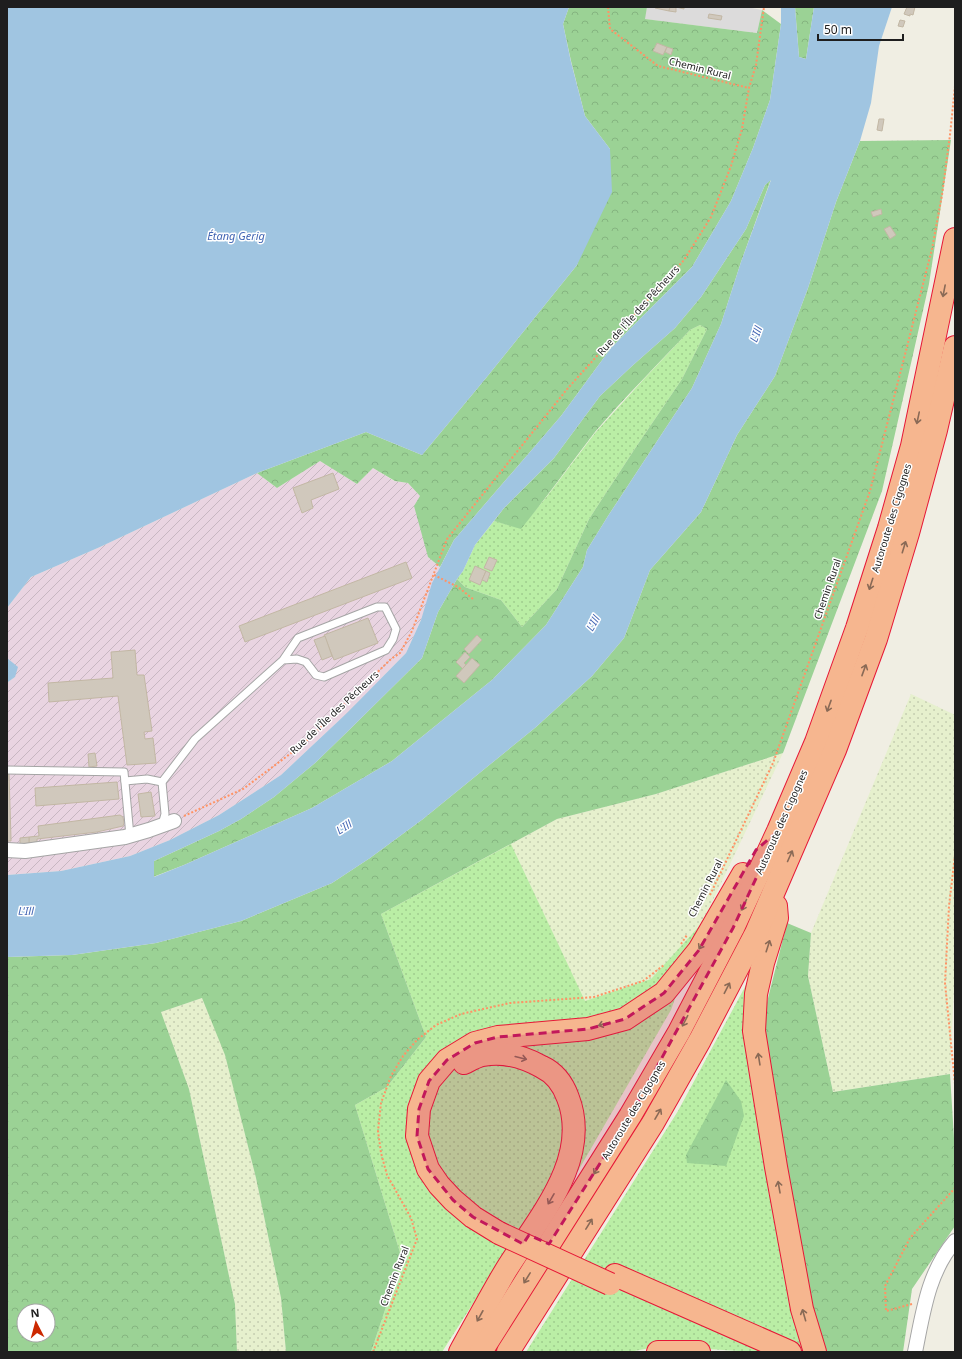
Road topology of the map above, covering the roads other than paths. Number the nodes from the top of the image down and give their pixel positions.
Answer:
1 (955, 239) edge
2 (955, 347) edge
3 (283, 660) junction
4 (7, 770) edge
5 (125, 781) junction
6 (162, 782) junction
7 (168, 823) joint
8 (778, 831) junction
9 (130, 836) junction
10 (7, 850) edge
11 (774, 891) junction
12 (502, 1229) junction
13 (955, 1241) edge
14 (612, 1280) junction
15 (460, 1352) edge
16 (481, 1352) edge
17 (508, 1352) edge
18 (658, 1352) edge
19 (699, 1352) edge
20 (763, 1352) edge
21 (790, 1352) edge
22 (815, 1352) edge
23 (915, 1352) edge

1 -> 8 highway, Autoroute des Cigognes
11 -> 2 highway, Autoroute des Cigognes
3 - 3 lane
3 - 6 lane
4 - 5 lane
5 - 6 lane
5 - 9 lane
6 - 7 lane
7 - 9 street
8 -> 12 highway
8 -> 16 highway, Autoroute des Cigognes
9 - 10 street
17 -> 11 highway, Autoroute des Cigognes
22 -> 11 highway
12 - 14 highway, bridge
12 -> 15 highway
13 - 23 street
14 - 20 highway
14 - 21 highway
18 - 19 highway

